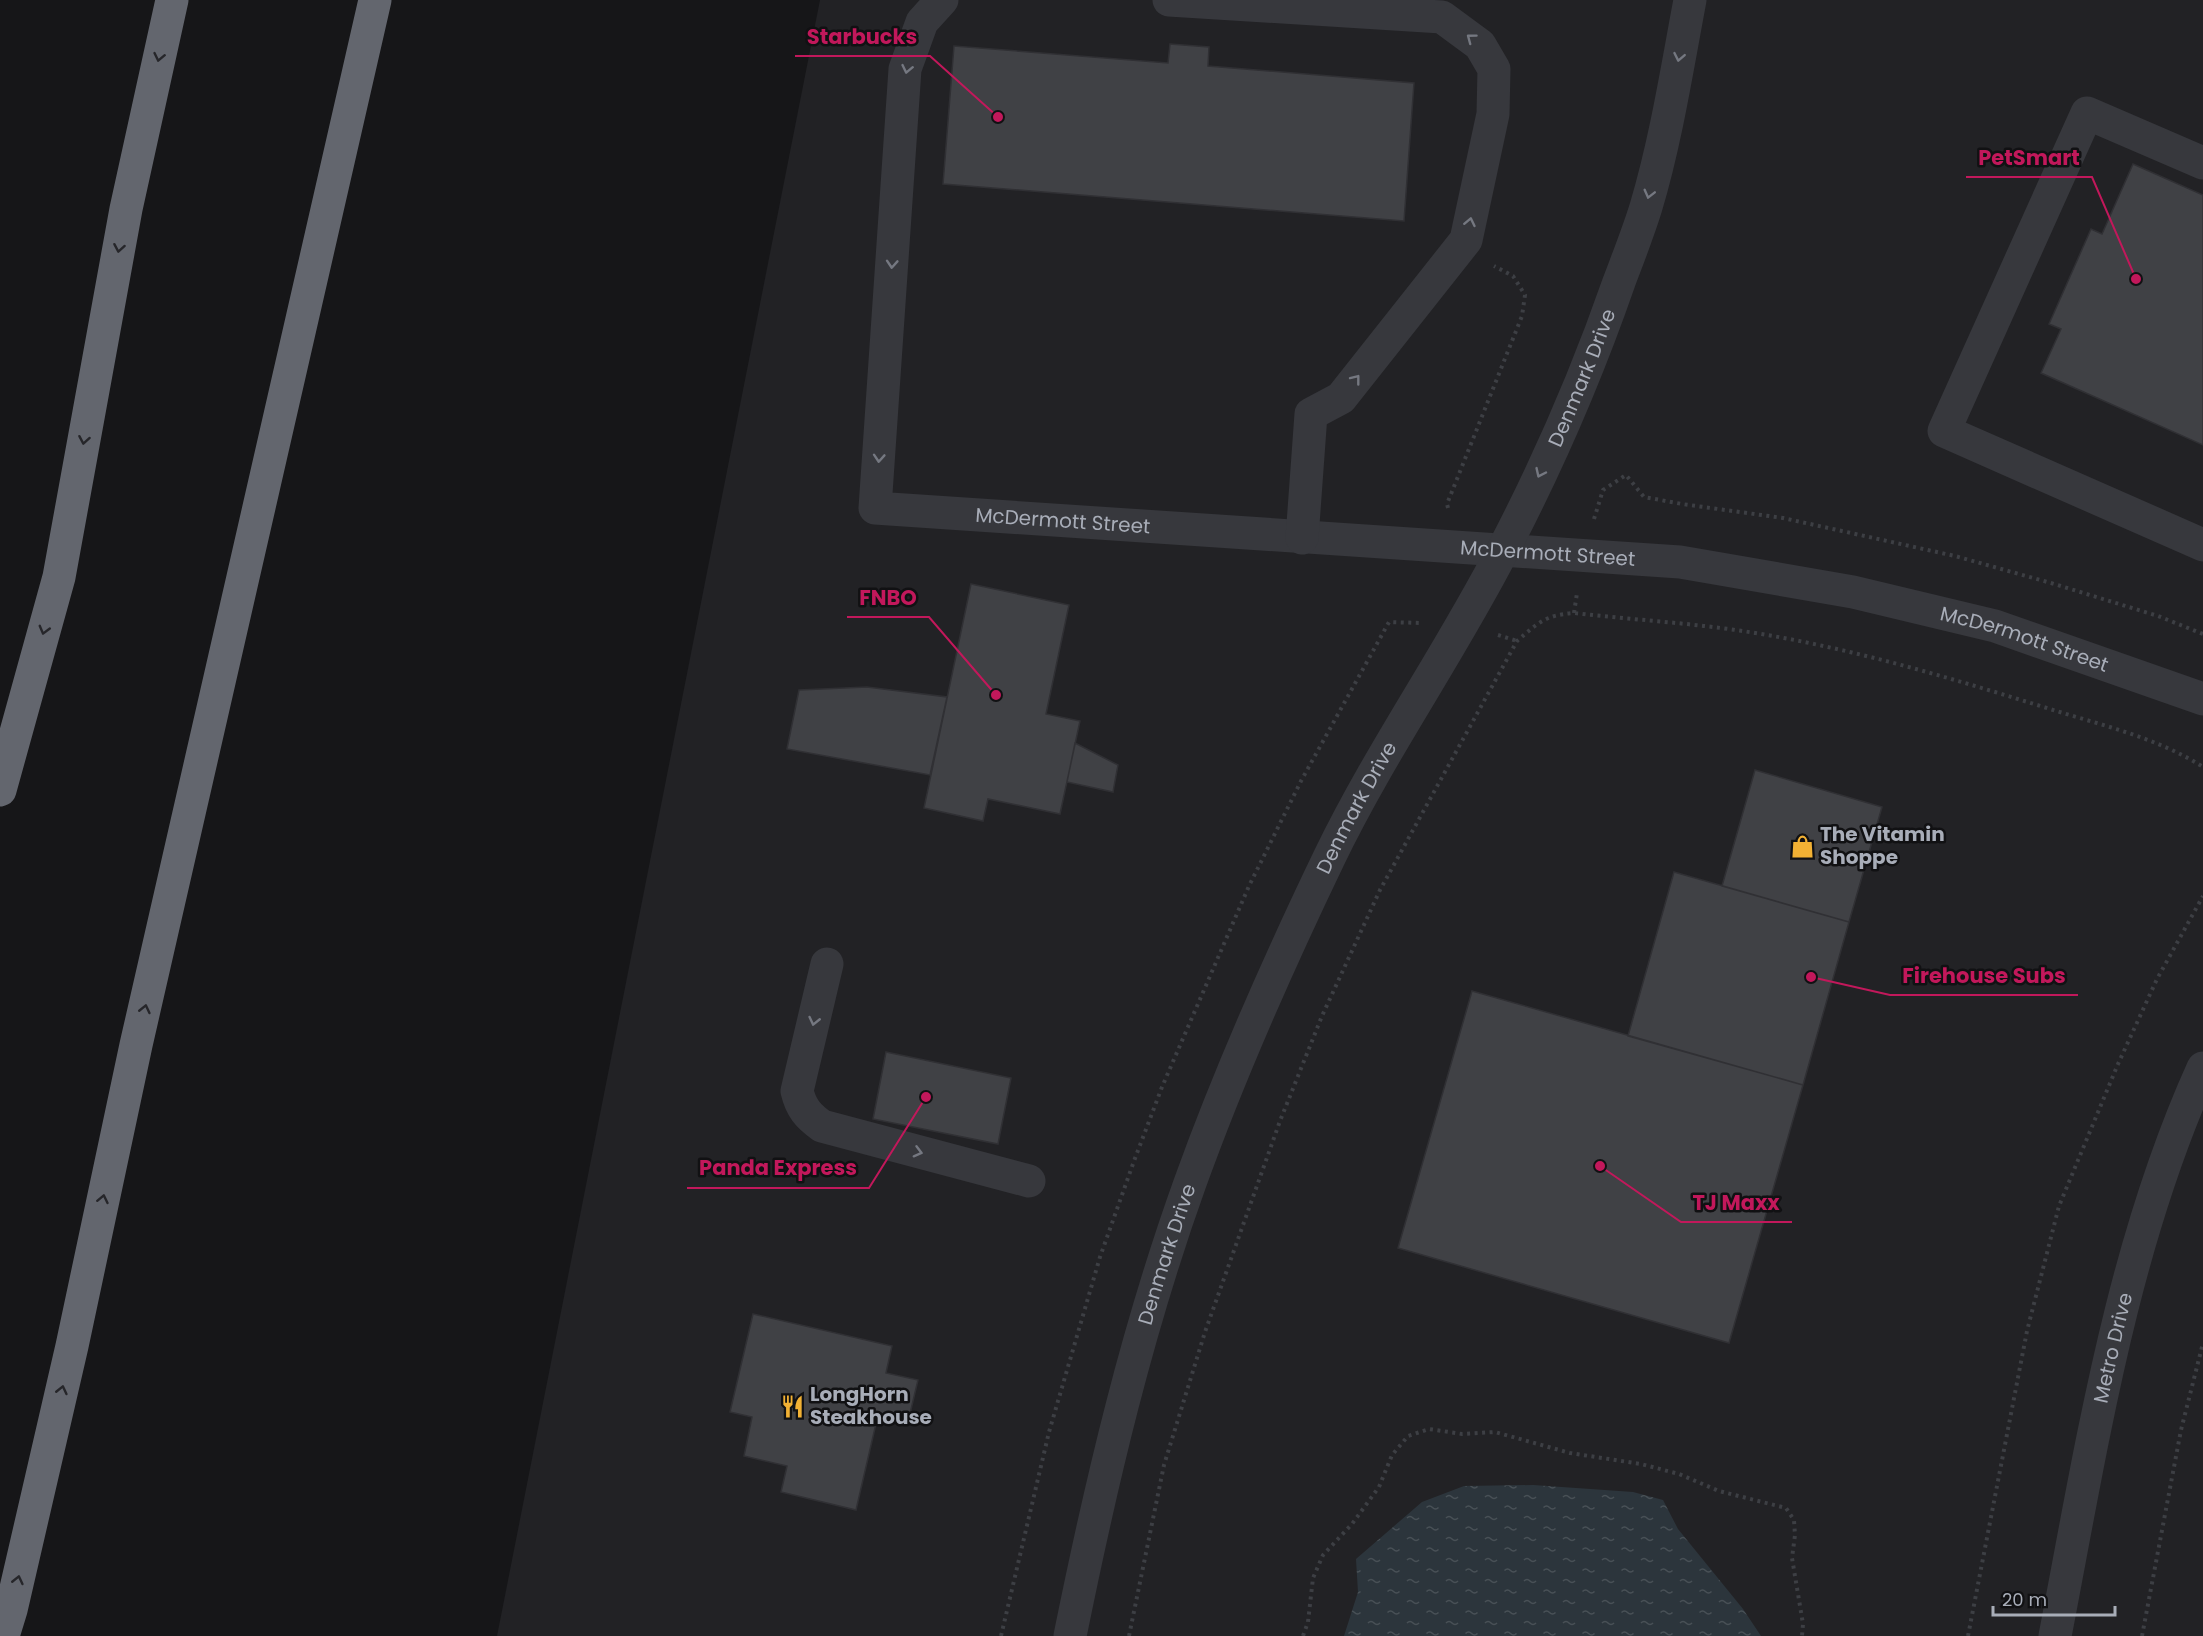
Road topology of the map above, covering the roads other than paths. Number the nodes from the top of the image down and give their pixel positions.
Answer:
1 (172, 0) edge
2 (375, 0) edge
3 (942, 0) edge
4 (1169, 0) edge
5 (1690, 0) edge
6 (2203, 163) edge
7 (1302, 538) junction
8 (2203, 545) edge
9 (1503, 551) junction
10 (2203, 699) edge
11 (0, 790) edge
12 (827, 964) dead end
13 (2203, 1068) edge
14 (1029, 1181) dead end
15 (3, 1636) edge
16 (1070, 1636) edge
17 (2055, 1636) edge

1 -> 11 highway
15 -> 2 highway
3 -> 7 street, McDermott Street
7 -> 4 street
5 -> 9 street, Denmark Drive
6 - 8 street
7 - 9 street, McDermott Street
9 - 10 street, McDermott Street
9 - 16 street, Denmark Drive
12 -> 14 street
13 - 17 street, Metro Drive

